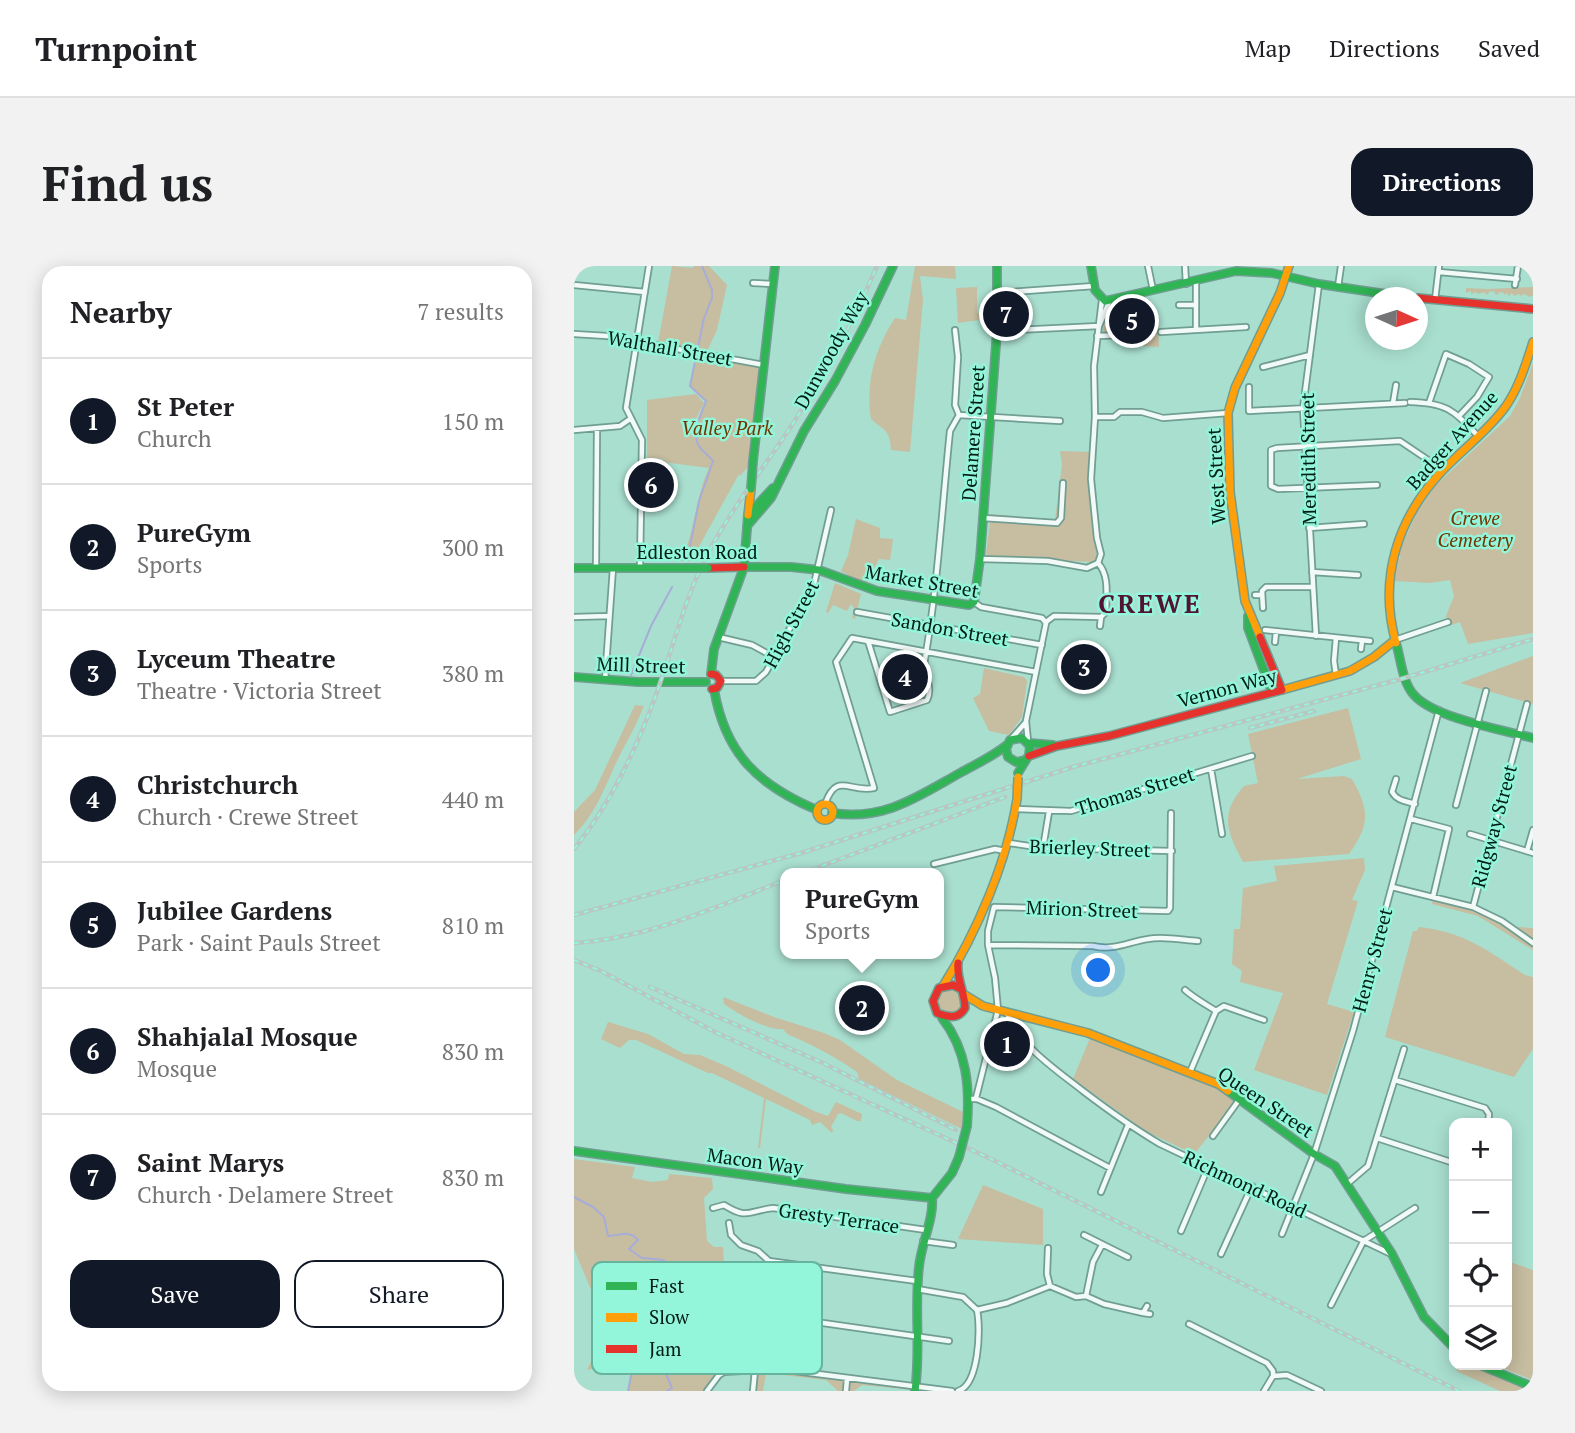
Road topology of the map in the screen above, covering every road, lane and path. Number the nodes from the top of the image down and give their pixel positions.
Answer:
1 (649, 266) edge
2 (775, 266) edge
3 (893, 266) edge
4 (997, 266) edge
5 (1091, 266) edge
6 (1149, 266) edge
7 (1185, 266) edge
8 (1289, 266) edge
9 (1341, 266) edge
10 (1518, 266) edge
11 (1227, 269) edge
12 (1439, 269) edge
13 (1284, 277) junction
14 (1517, 279) junction
15 (1195, 282) junction
16 (753, 283) dead end
17 (773, 284) junction
18 (1186, 284) junction
19 (1319, 284) junction
20 (574, 285) edge
21 (1515, 285) dead end
22 (1095, 286) junction
23 (1338, 287) junction
24 (1153, 290) junction
25 (1365, 291) edge
26 (645, 292) junction
27 (997, 293) junction
28 (1106, 300) junction
29 (1428, 300) edge
30 (1435, 301) junction
31 (1179, 305) dead end
32 (1195, 305) junction
33 (1533, 309) edge
34 (1099, 326) junction
35 (1245, 327) dead end
36 (956, 330) dead end
37 (1196, 330) junction
38 (997, 331) junction
39 (1161, 332) dead end
40 (574, 334) edge
41 (1125, 335) dead end
42 (1097, 336) junction
43 (637, 341) junction
44 (1533, 342) edge
45 (1310, 355) junction
46 (765, 365) junction
47 (1263, 367) dead end
48 (1396, 385) dead end
49 (1249, 387) dead end
50 (1429, 402) junction
51 (1393, 403) junction
52 (1303, 408) junction
53 (1228, 413) junction
54 (959, 415) junction
55 (989, 416) junction
56 (1459, 416) junction
57 (1096, 417) junction
58 (630, 419) junction
59 (1060, 422) dead end
60 (597, 428) junction
61 (574, 430) edge
62 (1478, 436) junction
63 (1305, 446) junction
64 (1443, 470) junction
65 (1063, 483) dead end
66 (775, 485) junction
67 (1377, 485) dead end
68 (1307, 488) junction
69 (751, 490) junction
70 (767, 495) junction
71 (831, 510) dead end
72 (1061, 512) junction
73 (1071, 512) dead end
74 (748, 515) junction
75 (983, 519) junction
76 (1364, 524) dead end
77 (747, 526) junction
78 (1309, 528) junction
79 (980, 559) junction
80 (1098, 563) junction
81 (596, 567) junction
82 (613, 567) junction
83 (640, 567) junction
84 (744, 567) junction
85 (574, 568) edge
86 (819, 570) junction
87 (1312, 572) junction
88 (1358, 575) dead end
89 (1312, 587) junction
90 (1255, 595) dead end
91 (1262, 596) junction
92 (934, 600) junction
93 (975, 602) junction
94 (1262, 608) dead end
95 (858, 612) dead end
96 (1248, 612) junction
97 (609, 616) junction
98 (574, 617) edge
99 (1101, 617) junction
100 (1448, 622) dead end
101 (1046, 623) junction
102 (930, 626) junction
103 (1100, 626) dead end
104 (1265, 631) dead end
105 (1276, 632) junction
106 (1316, 636) junction
107 (718, 637) junction
108 (1336, 638) junction
109 (1395, 640) junction
110 (1362, 641) junction
111 (1370, 641) dead end
112 (869, 642) junction
113 (1275, 642) dead end
114 (1042, 645) junction
115 (1361, 649) dead end
116 (926, 652) junction
117 (774, 657) junction
118 (1036, 672) junction
119 (711, 674) junction
120 (1336, 676) junction
121 (574, 677) edge
122 (605, 680) junction
123 (721, 681) junction
124 (706, 682) junction
125 (714, 689) junction
126 (1282, 690) junction
127 (1486, 691) dead end
128 (1272, 692) junction
129 (1527, 704) dead end
130 (1439, 709) junction
131 (1026, 721) junction
132 (1476, 723) junction
133 (1519, 734) junction
134 (1533, 738) edge
135 (1008, 742) junction
136 (1028, 742) junction
137 (1057, 746) junction
138 (1252, 756) dead end
139 (1028, 758) junction
140 (988, 760) junction
141 (1012, 761) junction
142 (1211, 769) junction
143 (1018, 775) junction
144 (1396, 779) dead end
145 (825, 804) junction
146 (1415, 804) junction
147 (1456, 805) dead end
148 (817, 810) junction
149 (1016, 810) junction
150 (1049, 812) junction
151 (832, 813) junction
152 (1171, 813) dead end
153 (1411, 819) junction
154 (1533, 830) edge
155 (1222, 834) dead end
156 (1470, 834) dead end
157 (1490, 841) junction
158 (1007, 848) junction
159 (1043, 848) junction
160 (1172, 851) junction
161 (1530, 852) edge
162 (934, 864) dead end
163 (1392, 887) junction
164 (1433, 897) junction
165 (1473, 907) junction
166 (1198, 941) dead end
167 (1533, 943) edge
168 (988, 945) junction
169 (958, 963) junction
170 (943, 986) junction
171 (1185, 990) dead end
172 (963, 992) junction
173 (983, 1006) junction
174 (998, 1010) junction
175 (1216, 1011) junction
176 (1007, 1012) junction
177 (961, 1014) junction
178 (940, 1015) junction
179 (1264, 1020) dead end
180 (957, 1039) junction
181 (1404, 1049) dead end
182 (1190, 1072) junction
183 (1395, 1080) junction
184 (972, 1099) junction
185 (1239, 1100) junction
186 (1489, 1118) edge
187 (1128, 1125) junction
188 (1213, 1136) dead end
189 (1377, 1138) junction
190 (574, 1151) edge
191 (1314, 1154) junction
192 (1449, 1161) edge
193 (1209, 1166) junction
194 (1110, 1168) junction
195 (1347, 1184) junction
196 (1252, 1186) junction
197 (1101, 1192) dead end
198 (932, 1198) junction
199 (1294, 1207) junction
200 (713, 1208) dead end
201 (1415, 1208) dead end
202 (729, 1223) dead end
203 (926, 1230) junction
204 (1181, 1230) dead end
205 (1378, 1232) junction
206 (1282, 1234) dead end
207 (1084, 1235) dead end
208 (1364, 1240) junction
209 (923, 1241) junction
210 (953, 1245) dead end
211 (1102, 1245) junction
212 (1048, 1248) dead end
213 (1221, 1254) dead end
214 (1392, 1254) junction
215 (1128, 1257) dead end
216 (769, 1261) joint
217 (775, 1262) edge
218 (822, 1270) edge
219 (916, 1285) junction
220 (1050, 1286) junction
221 (1086, 1296) junction
222 (1331, 1305) dead end
223 (1147, 1306) dead end
224 (977, 1310) junction
225 (1143, 1313) junction
226 (1150, 1314) dead end
227 (822, 1323) edge
228 (1189, 1324) dead end
229 (917, 1336) junction
230 (949, 1341) dead end
231 (1449, 1343) edge
232 (1491, 1370) edge
233 (721, 1374) edge
234 (812, 1374) edge
235 (1273, 1376) junction
236 (847, 1379) junction
237 (1533, 1387) edge
238 (915, 1390) edge
239 (708, 1391) edge
240 (846, 1391) edge
241 (952, 1391) edge
242 (958, 1391) edge
243 (1264, 1391) edge
244 (1321, 1391) edge

1 - 26 street
2 - 17 main road
3 - 66 main road, Dunwoody Way
4 - 27 main road, Delamere Street
5 - 22 main road
6 - 24 street
7 - 18 street
8 - 13 main road, West Street
9 - 23 street
10 - 14 street
11 - 13 main road
11 - 15 main road
12 - 14 street
12 - 30 street
13 - 19 main road
13 - 53 main road, West Street
14 - 21 street
15 - 18 main road
15 - 32 street
16 - 17 street
17 - 46 main road
18 - 24 main road
19 - 23 main road
19 - 45 street, Meredith Street
20 - 26 street
22 - 27 street
22 - 28 main road
23 - 25 main road
24 - 28 main road
26 - 43 street
27 - 38 main road, Delamere Street
28 - 34 street
29 - 30 main road
30 - 33 main road
31 - 32 street
32 - 37 street
34 - 38 street
34 - 42 street
35 - 37 street
36 - 54 street
37 - 39 street
38 - 55 main road, Delamere Street
40 - 43 street, Walthall Street
41 - 42 street
42 - 57 street
43 - 46 street, Walthall Street
43 - 58 street
44 - 62 main road, Badger Avenue
45 - 47 street
45 - 52 street, Meredith Street
46 - 69 main road, bridge
48 - 51 street
49 - 52 street
50 - 51 street
50 - 56 street
50 - 56 street
51 - 52 street
52 - 63 street, Meredith Street
53 - 57 street
53 - 96 main road, West Street
54 - 55 street
54 - 92 street
55 - 59 street
55 - 75 main road, Delamere Street
56 - 62 street
57 - 80 street
58 - 60 street
58 - 83 street
60 - 61 street
60 - 81 street
62 - 64 main road, Badger Avenue
63 - 64 street
63 - 68 street, Meredith Street
63 - 68 street
64 - 109 main road, Badger Avenue
65 - 72 street
66 - 70 main road, Dunwoody Way
66 - 77 main road, Dunwoody Way
67 - 68 street
68 - 78 street, Meredith Street
69 - 70 main road
69 - 74 main road
70 - 74 main road, Dunwoody Way
71 - 86 street, High Street
72 - 73 street
72 - 75 street
74 - 77 main road
75 - 79 main road, Delamere Street
76 - 78 street
77 - 84 main road
78 - 87 street, Meredith Street
79 - 80 street
79 - 93 main road, Delamere Street
80 - 99 street
81 - 82 main road, Edleston Road
81 - 85 main road, Edleston Road
82 - 83 main road, Edleston Road
82 - 97 street
83 - 84 main road, Edleston Road, bridge
84 - 86 main road, Edleston Road
84 - 107 main road
86 - 92 main road, Market Street
86 - 117 street, High Street
87 - 88 street
87 - 89 street, Meredith Street
89 - 91 street
89 - 106 street, Meredith Street
90 - 91 street
91 - 94 street
92 - 93 main road, Market Street
92 - 102 street
93 - 101 street, Market Street
95 - 102 street, Sandon Street
96 - 126 main road, West Street
96 - 128 main road, West Street
97 - 98 street
97 - 122 street
99 - 101 street, Market Street
99 - 103 street
100 - 109 street
101 - 114 street
102 - 114 street, Sandon Street
102 - 116 street
104 - 105 street
105 - 106 street
105 - 113 street
106 - 108 street
107 - 117 street
107 - 119 main road
108 - 110 street
108 - 120 street
109 - 120 main road, Vernon Way
109 - 130 main road, Badger Avenue
110 - 111 street
110 - 115 street
112 - 116 street
112 - 116 street
112 - 145 street
114 - 118 street
116 - 118 street
117 - 123 street, High Street
118 - 131 street
119 - 123 main road
119 - 124 main road
120 - 126 main road, Vernon Way
121 - 122 main road, Mill Street
122 - 124 main road, Mill Street
123 - 125 main road
124 - 125 main road
125 - 148 main road
126 - 128 main road, Vernon Way
127 - 132 street
128 - 137 main road, Vernon Way
129 - 133 street, Ridgway Street
130 - 132 main road, Badger Avenue
130 - 146 street, Henry Street
131 - 135 street
131 - 136 street
132 - 133 main road, Badger Avenue
132 - 147 street
133 - 134 main road, Badger Avenue
133 - 157 street, Ridgway Street
135 - 136 main road
135 - 140 main road
135 - 141 main road
136 - 137 main road, Vernon Way
136 - 139 main road
137 - 139 main road, Vernon Way
138 - 142 street, Thomas Street
139 - 141 main road
139 - 143 main road
140 - 141 main road
140 - 151 main road
141 - 143 main road
142 - 150 street, Thomas Street
142 - 155 street
143 - 149 main road, bridge
144 - 146 street
145 - 148 main road
145 - 151 main road
146 - 153 street, Henry Street
148 - 151 main road
149 - 150 street, Thomas Street
149 - 158 main road
150 - 159 street
152 - 160 street
153 - 163 street, Henry Street
153 - 164 street
154 - 161 street
156 - 157 street
157 - 161 street
157 - 165 street, Ridgway Street
158 - 159 street, Brierley Street
158 - 162 street, Brierley Street
158 - 169 main road
159 - 160 street, Brierley Street
160 - 168 street, Mirion Street
163 - 164 street
163 - 191 street, Henry Street
164 - 165 street
165 - 167 street
166 - 168 street
168 - 174 street
169 - 170 main road
169 - 172 main road
170 - 172 main road
170 - 178 main road
171 - 175 street
172 - 173 main road, Queen Street
172 - 177 main road
173 - 174 main road, Queen Street
173 - 177 main road
174 - 176 main road, Queen Street
174 - 184 street
175 - 179 street
175 - 182 street
176 - 182 main road, Queen Street
176 - 187 street, Richmond Road
177 - 178 main road
177 - 180 main road
178 - 180 main road
180 - 184 main road
181 - 183 street
182 - 185 main road, Queen Street
183 - 186 street
183 - 189 street
184 - 194 street
184 - 198 main road, bridge
185 - 188 street
185 - 191 main road, Queen Street
187 - 193 street, Richmond Road
187 - 194 street
189 - 192 street
189 - 195 street
190 - 198 main road, Macon Way
191 - 195 main road, Queen Street
191 - 199 street, Henry Street
193 - 196 street, Richmond Road
193 - 204 street
194 - 197 street
195 - 205 main road, Queen Street
196 - 199 street, Richmond Road
196 - 213 street
198 - 203 main road
199 - 206 street, Henry Street
199 - 208 street, Richmond Road
200 - 203 street, Gresty Terrace
201 - 205 street
202 - 216 street
203 - 209 main road
205 - 208 street
205 - 214 main road, Queen Street
207 - 211 street
208 - 214 street, Richmond Road
208 - 222 street
209 - 210 street
209 - 219 main road
211 - 215 street
211 - 221 street
212 - 220 street
214 - 231 main road, Queen Street
216 - 217 street
218 - 219 street
219 - 224 street
219 - 229 main road
220 - 221 street
220 - 224 street
221 - 225 street
223 - 225 street
224 - 242 street
225 - 226 street
227 - 229 street
228 - 235 street
229 - 230 street
229 - 238 main road
232 - 237 main road
233 - 239 street
234 - 236 street
235 - 243 street
235 - 244 street
236 - 238 street
236 - 240 street
238 - 241 street

